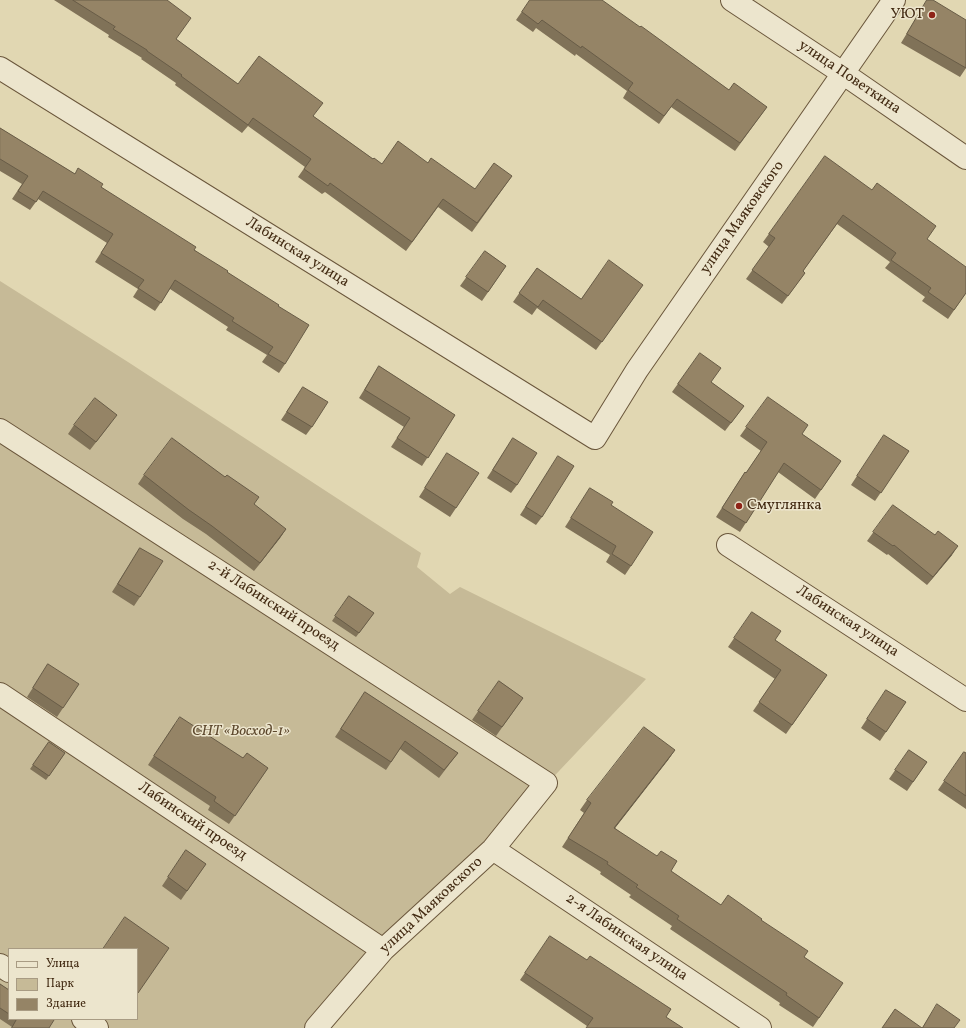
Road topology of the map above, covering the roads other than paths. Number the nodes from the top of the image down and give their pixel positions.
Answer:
1 (732, 0) edge
2 (894, 0) edge
3 (0, 68) edge
4 (844, 74) junction
5 (966, 158) edge
6 (0, 430) edge
7 (595, 438) joint
8 (728, 545) dead end
9 (0, 694) edge
10 (966, 700) edge
11 (546, 783) joint
12 (493, 849) junction
13 (383, 950) junction
14 (85, 1020) edge
15 (97, 1028) edge
16 (316, 1028) edge
17 (760, 1028) edge

1 - 4 street, улица Поветкина
2 - 4 street, улица Маяковского
3 - 7 street, Лабинская улица
4 - 5 street, улица Поветкина
4 - 7 street, улица Маяковского
6 - 11 street, 2-й Лабинский проезд
8 - 10 street, Лабинская улица
9 - 13 street, Лабинский проезд
11 - 12 street, улица Маяковского
12 - 13 street, улица Маяковского
12 - 17 street, 2-я Лабинская улица
13 - 16 street, улица Маяковского
14 - 15 street

